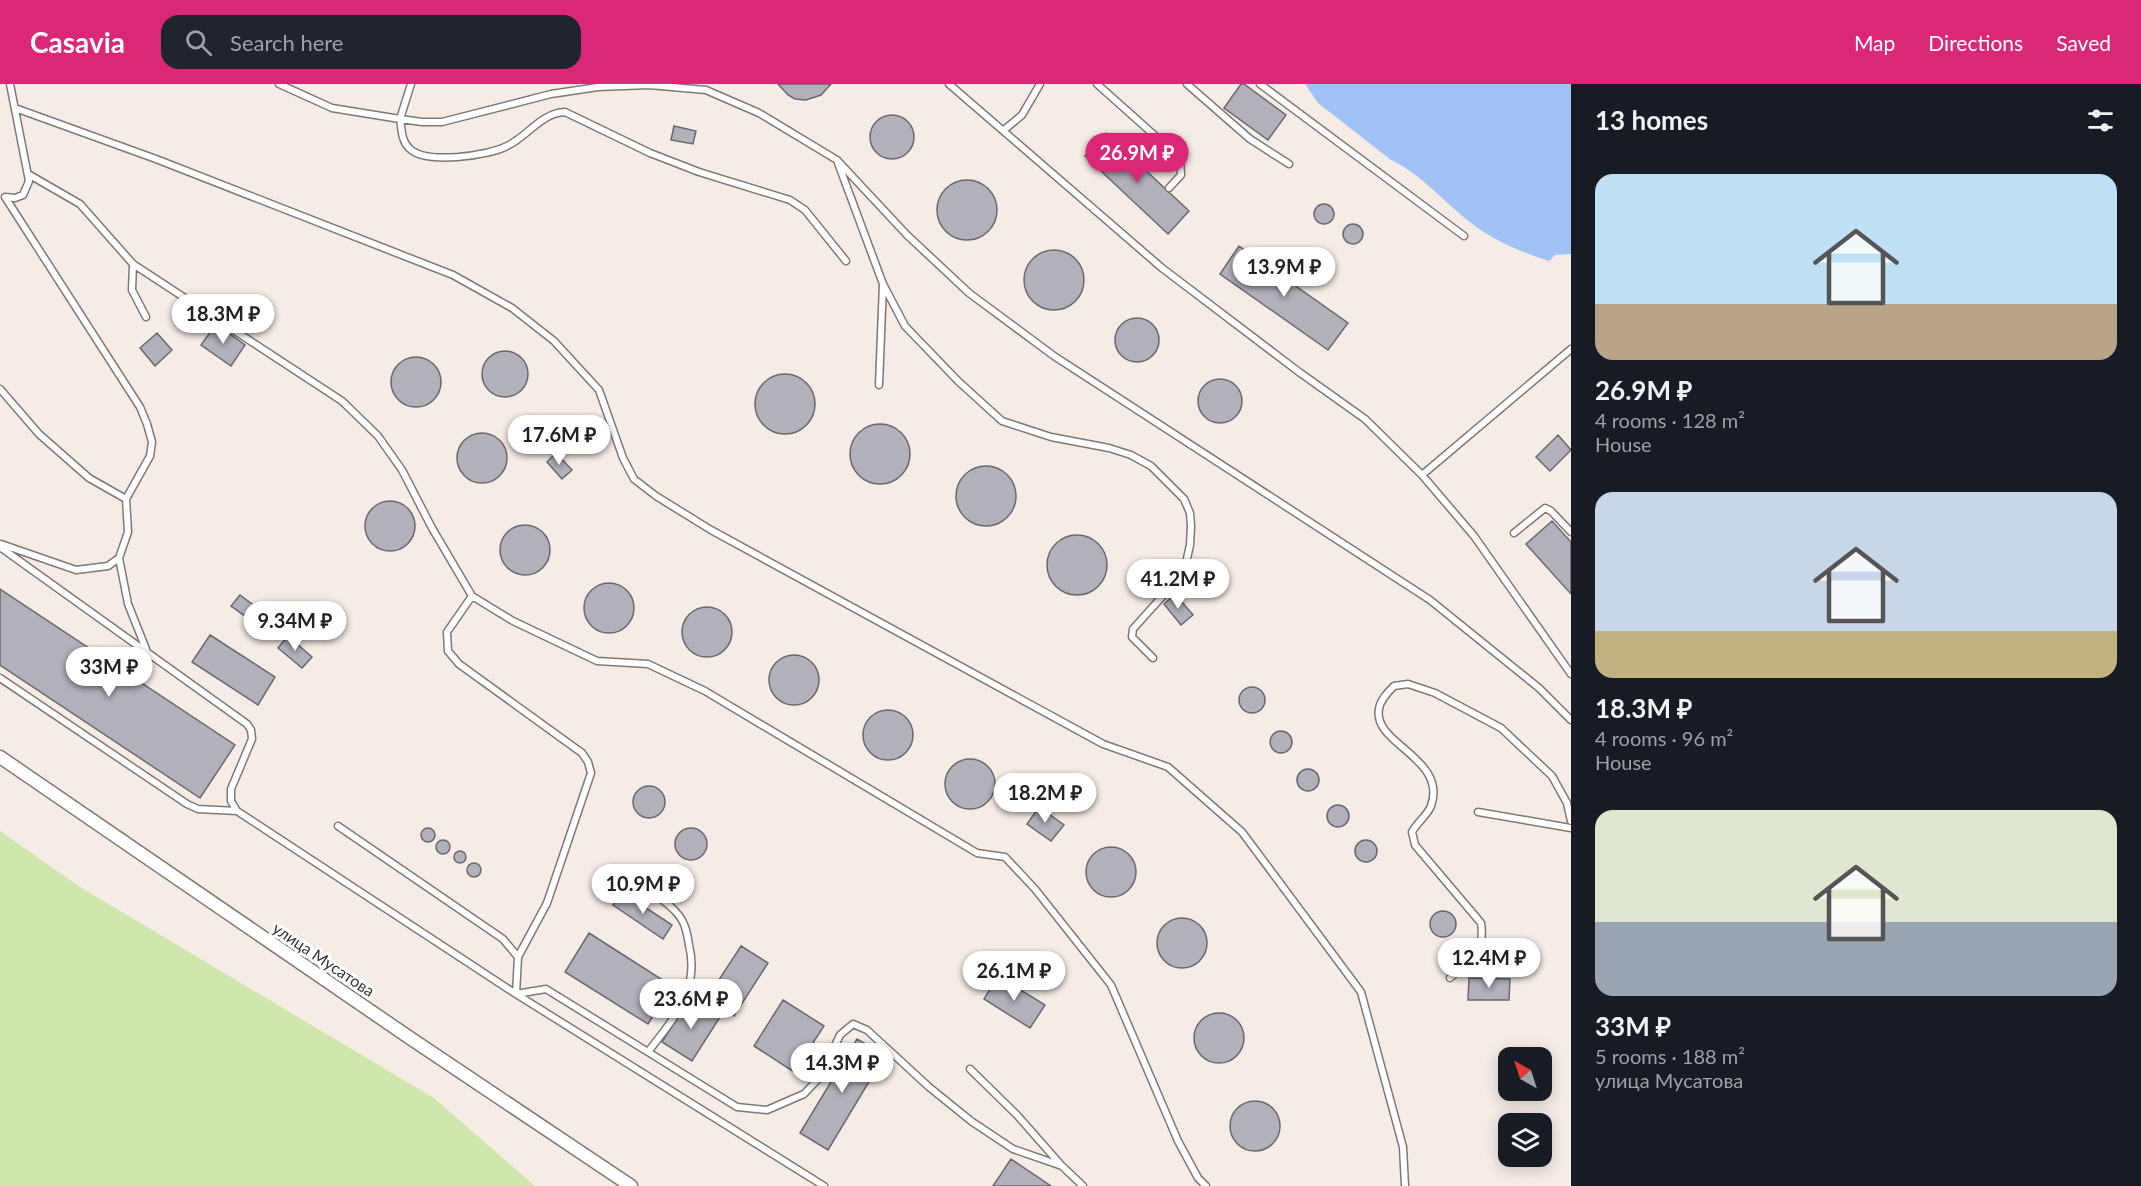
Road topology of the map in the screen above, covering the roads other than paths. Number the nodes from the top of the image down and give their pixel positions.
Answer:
1 (10, 84) edge
2 (279, 84) edge
3 (411, 84) edge
4 (949, 84) edge
5 (1040, 84) edge
6 (1097, 84) edge
7 (1187, 84) edge
8 (1260, 84) edge
9 (15, 108) junction
10 (400, 119) junction
11 (1004, 130) junction
12 (837, 160) junction
13 (1289, 164) dead end
14 (28, 174) junction
15 (1169, 188) dead end
16 (3, 194) edge
17 (1464, 236) dead end
18 (846, 261) dead end
19 (133, 264) junction
20 (883, 284) junction
21 (146, 317) dead end
22 (1571, 349) edge
23 (879, 386) dead end
24 (0, 389) edge
25 (1422, 475) junction
26 (126, 499) junction
27 (1571, 532) edge
28 (1514, 533) dead end
29 (0, 545) edge
30 (119, 558) junction
31 (472, 596) junction
32 (147, 651) junction
33 (1153, 658) dead end
34 (1571, 674) edge
35 (0, 678) edge
36 (1571, 720) edge
37 (0, 757) edge
38 (237, 811) junction
39 (1478, 812) dead end
40 (1571, 821) edge
41 (338, 826) dead end
42 (1571, 828) edge
43 (630, 879) dead end
44 (518, 957) junction
45 (1450, 978) dead end
46 (516, 994) junction
47 (648, 1053) junction
48 (970, 1069) dead end
49 (1062, 1166) junction
50 (631, 1186) edge
51 (824, 1186) edge
52 (1083, 1186) edge
53 (1206, 1186) edge
54 (1405, 1186) edge

1 - 9 lane
2 - 10 lane
3 - 10 lane
4 - 11 lane
5 - 11 lane
6 - 15 lane
7 - 13 lane
8 - 17 lane
9 - 14 lane
9 - 54 lane
10 - 12 lane
10 - 18 lane
11 - 25 lane
12 - 20 lane
12 - 36 lane
14 - 16 lane
14 - 19 lane
16 - 26 lane
19 - 21 lane
19 - 31 lane
20 - 23 lane
20 - 33 lane
22 - 25 lane
24 - 26 lane
25 - 34 lane
26 - 30 lane
27 - 28 lane
29 - 30 lane
29 - 32 lane
30 - 32 lane
31 - 44 lane
31 - 53 lane
32 - 38 lane
35 - 38 lane
37 - 50 street, улица Мусатова
38 - 46 lane
39 - 42 lane
40 - 45 lane
41 - 44 lane
43 - 47 lane
44 - 46 lane
46 - 47 lane
46 - 51 lane
47 - 49 lane
48 - 49 lane
49 - 52 lane

